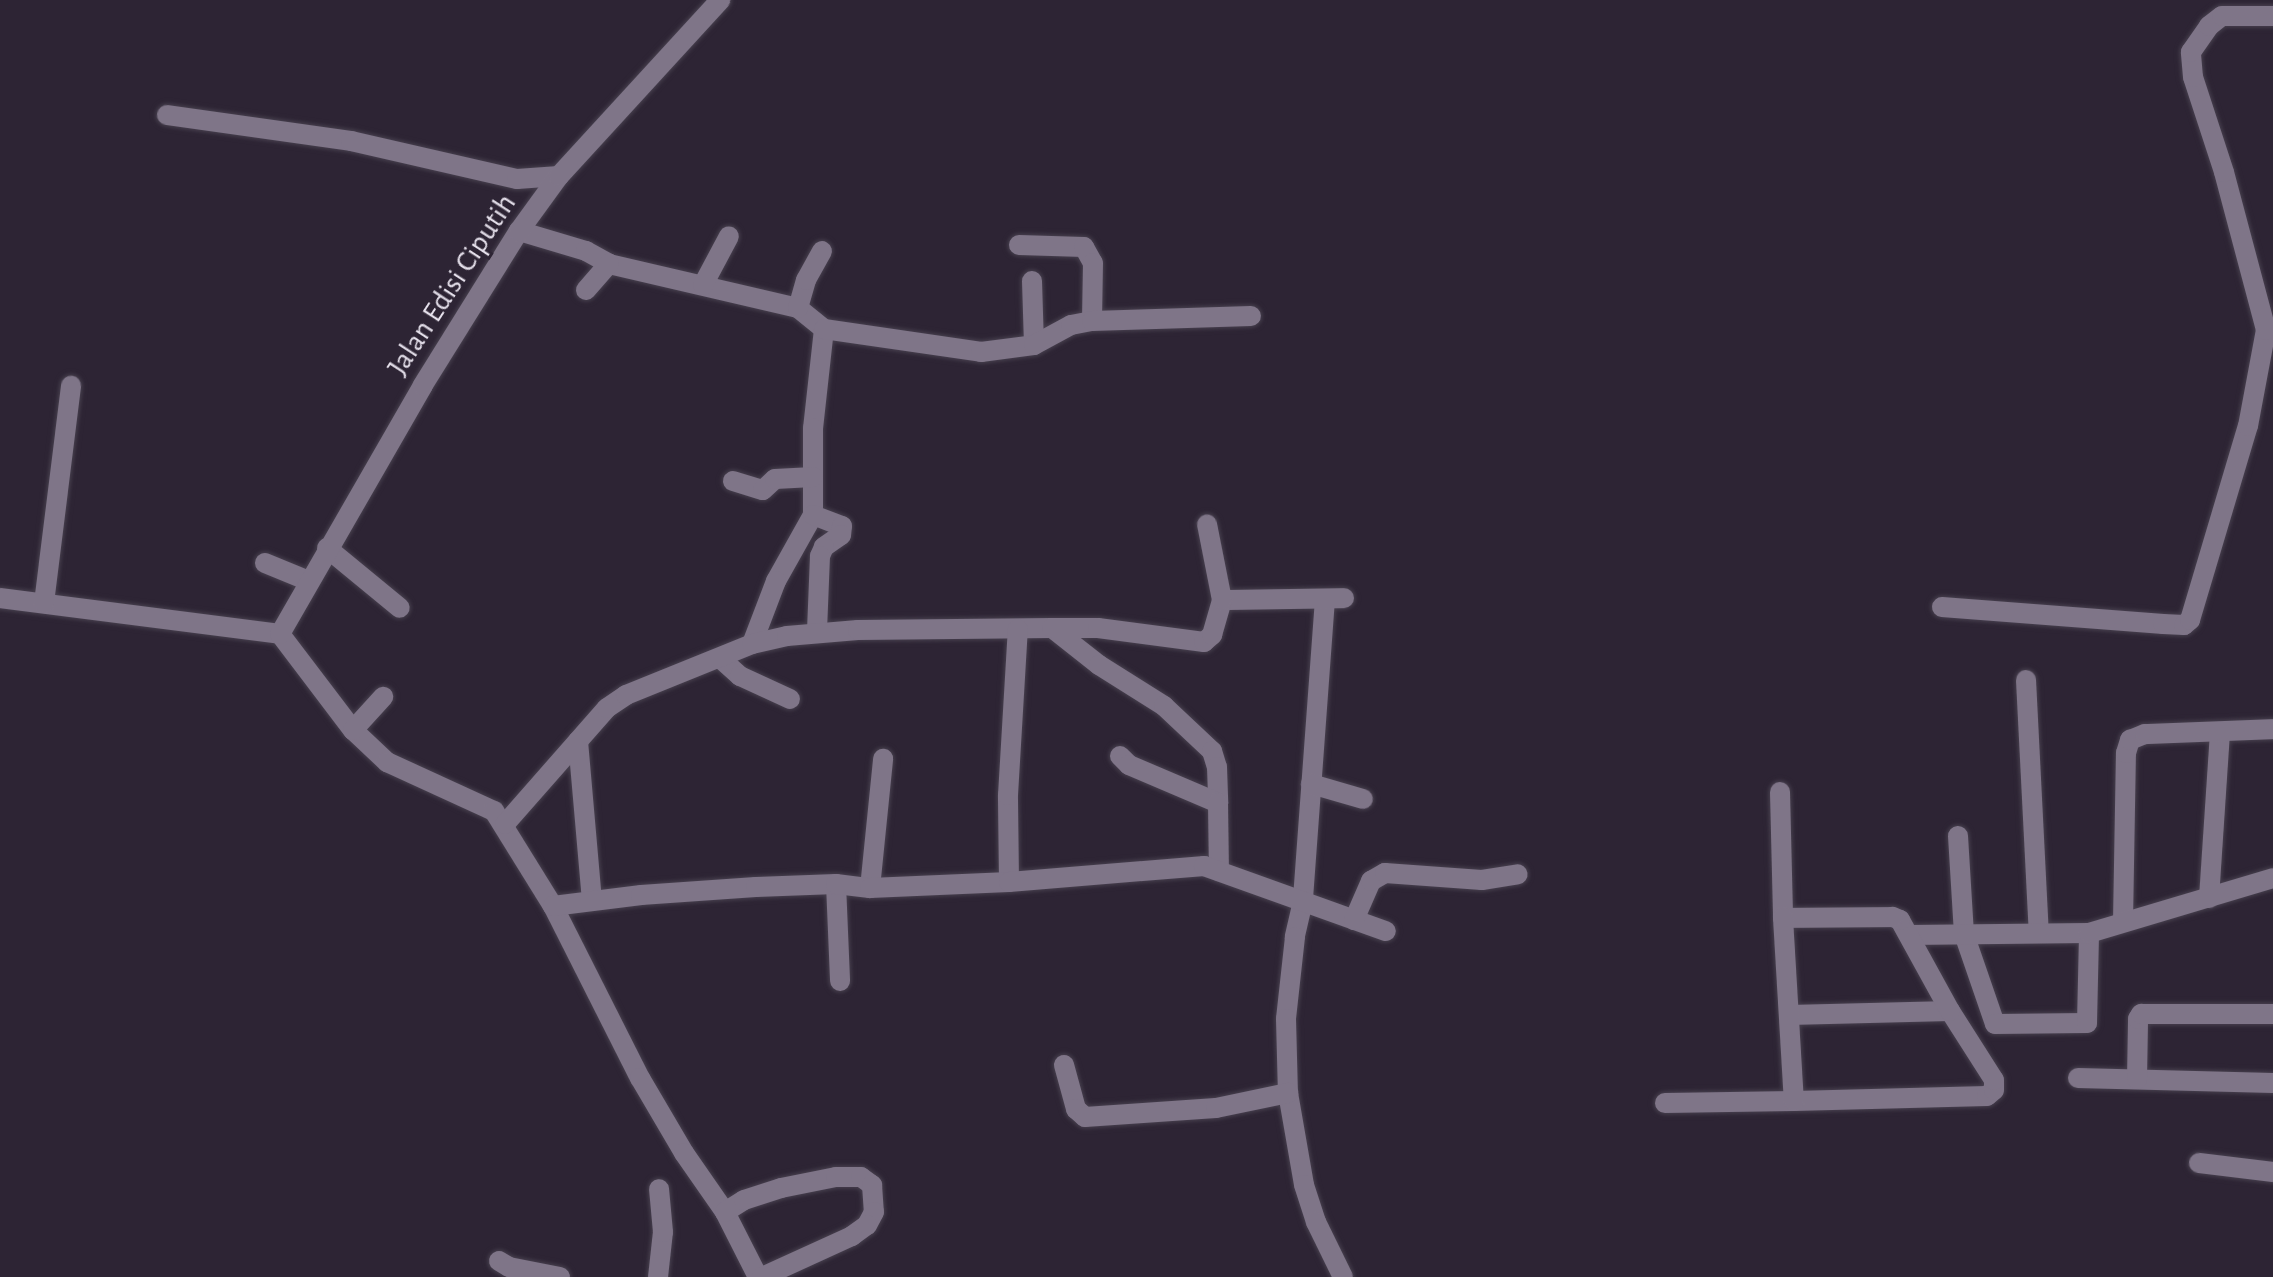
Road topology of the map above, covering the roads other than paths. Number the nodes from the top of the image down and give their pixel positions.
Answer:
1 (720, 0) edge
2 (2273, 16) edge
3 (167, 115) dead end
4 (559, 176) junction
5 (519, 231) junction
6 (729, 236) dead end
7 (1019, 245) dead end
8 (822, 251) dead end
9 (609, 264) junction
10 (1032, 281) dead end
11 (703, 285) junction
12 (586, 290) dead end
13 (798, 308) junction
14 (1251, 316) dead end
15 (1092, 321) junction
16 (824, 329) junction
17 (2269, 330) edge
18 (1034, 345) junction
19 (71, 386) dead end
20 (813, 477) junction
21 (733, 481) dead end
22 (813, 515) junction
23 (1207, 524) dead end
24 (327, 548) junction
25 (265, 563) dead end
26 (309, 581) junction
27 (0, 598) edge
28 (1222, 600) junction
29 (44, 603) junction
30 (1942, 607) dead end
31 (400, 608) dead end
32 (1052, 628) junction
33 (1018, 629) junction
34 (817, 632) junction
35 (280, 634) junction
36 (752, 644) junction
37 (720, 658) junction
38 (2026, 680) dead end
39 (383, 697) dead end
40 (790, 699) dead end
41 (2273, 729) edge
42 (353, 730) junction
43 (2220, 733) junction
44 (578, 741) junction
45 (1120, 756) dead end
46 (883, 759) dead end
47 (1311, 784) junction
48 (1780, 792) dead end
49 (1363, 799) dead end
50 (1218, 803) junction
51 (505, 824) junction
52 (1958, 836) dead end
53 (1219, 871) junction
54 (1518, 874) dead end
55 (2273, 878) edge
56 (1009, 882) junction
57 (836, 884) junction
58 (870, 888) junction
59 (2209, 898) junction
60 (592, 900) junction
61 (1303, 901) junction
62 (553, 906) junction
63 (1783, 918) junction
64 (1354, 920) junction
65 (2123, 922) junction
66 (1386, 931) dead end
67 (2039, 933) junction
68 (2089, 933) junction
69 (1964, 934) junction
70 (1909, 935) junction
71 (840, 981) dead end
72 (1950, 1011) junction
73 (2273, 1014) edge
74 (1789, 1015) junction
75 (1064, 1065) dead end
76 (2078, 1078) dead end
77 (2137, 1079) junction
78 (2273, 1083) edge
79 (1288, 1093) junction
80 (1794, 1101) junction
81 (1665, 1103) dead end
82 (2199, 1163) dead end
83 (2273, 1172) edge
84 (659, 1189) dead end
85 (725, 1212) junction
86 (499, 1261) dead end
87 (560, 1277) edge
88 (658, 1277) edge
89 (760, 1277) edge
90 (1343, 1277) edge

1 - 4 street, Jalan Edisi Ciputih
2 - 17 street
3 - 4 street
4 - 5 street, Jalan Edisi Ciputih
5 - 9 street
5 - 24 street, Jalan Edisi Ciputih
6 - 11 street
7 - 15 street
8 - 13 street
9 - 11 street
9 - 12 street
10 - 18 street
11 - 13 street
13 - 16 street
14 - 15 street
15 - 18 street
16 - 18 street
16 - 20 street
17 - 30 street
19 - 29 street
20 - 21 street
20 - 22 street
22 - 34 street
22 - 36 street
23 - 28 street
24 - 26 street, Jalan Edisi Ciputih
24 - 31 street
25 - 26 street
26 - 35 street, Jalan Edisi Ciputih
27 - 29 street
28 - 32 street
28 - 47 street
29 - 35 street
32 - 33 street
32 - 50 street
33 - 34 street
33 - 56 street
34 - 36 street
35 - 42 street
36 - 37 street
37 - 40 street
37 - 44 street
38 - 67 street
39 - 42 street
41 - 43 street
42 - 51 street
43 - 59 street
43 - 65 street
44 - 51 street
44 - 60 street
45 - 50 street
46 - 58 street
47 - 49 street
47 - 61 street
48 - 63 street
50 - 53 street
51 - 62 street
52 - 69 street
53 - 56 street
53 - 61 street
54 - 64 street
55 - 59 street
56 - 58 street
57 - 58 street
57 - 60 street
57 - 71 street
59 - 65 street
60 - 62 street
61 - 64 street
61 - 79 street
62 - 85 street
63 - 70 street
63 - 74 street
64 - 66 street
65 - 68 street
67 - 68 street
67 - 69 street
68 - 69 street
69 - 70 street
70 - 72 street
72 - 74 street
72 - 80 street
73 - 77 street
74 - 80 street
75 - 79 street
76 - 77 street
77 - 78 street
79 - 90 street
80 - 81 street
82 - 83 street
84 - 88 street
85 - 89 street
85 - 89 street
86 - 87 street

